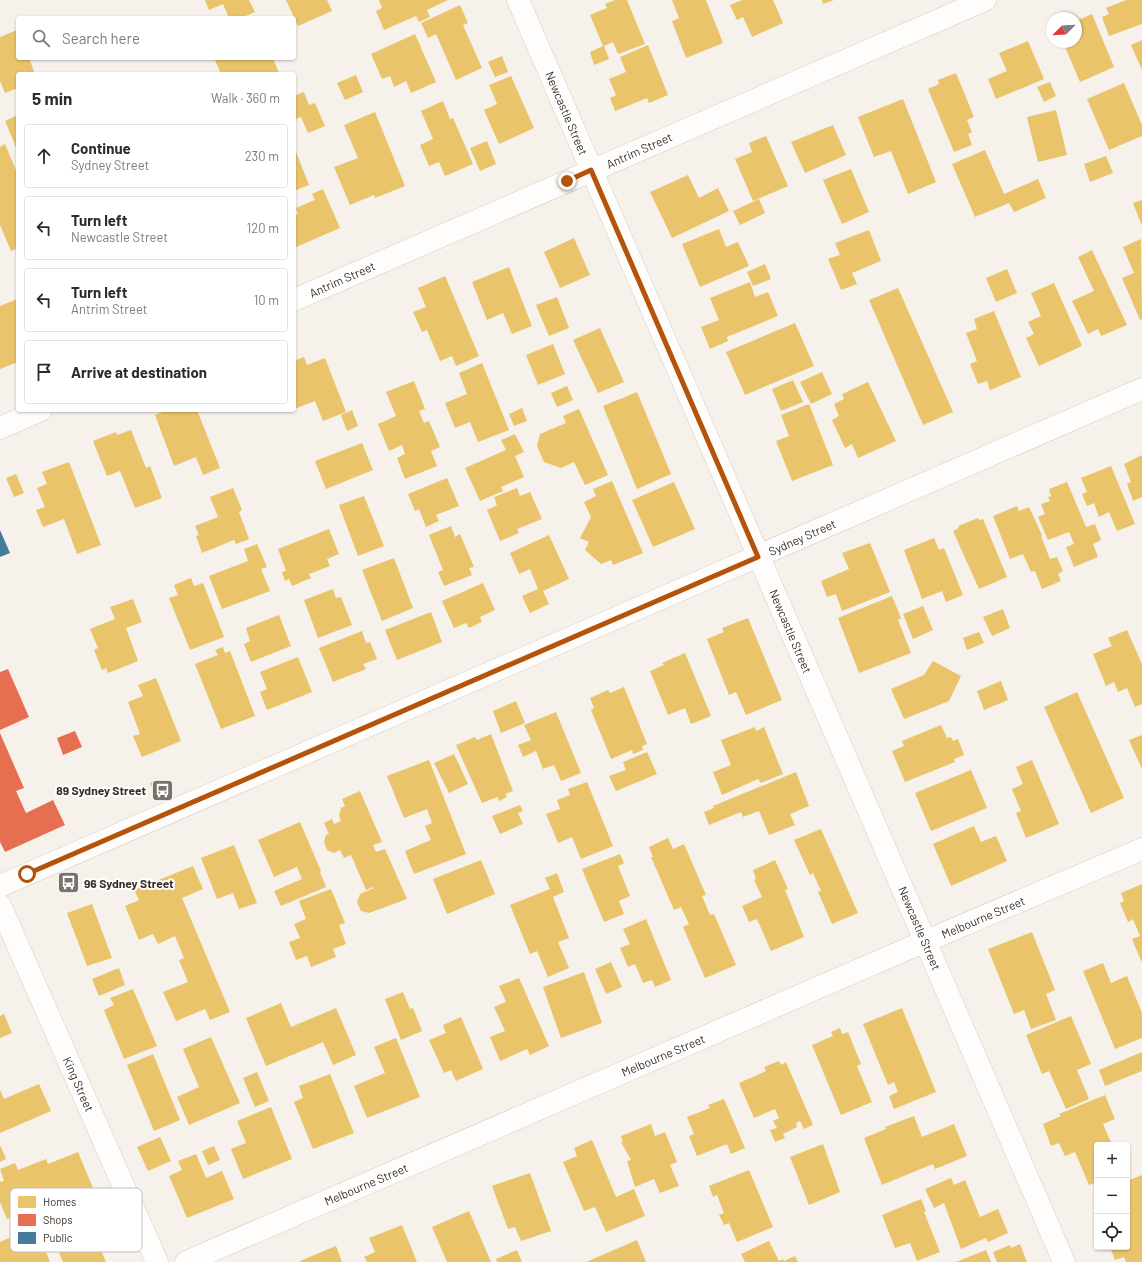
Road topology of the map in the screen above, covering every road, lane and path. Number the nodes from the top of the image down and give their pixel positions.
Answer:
1 (518, 0) edge
2 (985, 0) edge
3 (591, 170) junction
4 (296, 299) edge
5 (1142, 389) edge
6 (36, 412) edge
7 (0, 428) edge
8 (758, 557) junction
9 (1142, 849) edge
10 (0, 886) edge
11 (0, 905) edge
12 (925, 942) junction
13 (124, 1188) edge
14 (142, 1228) edge
15 (157, 1262) edge
16 (186, 1262) edge
17 (1064, 1262) edge

1 - 3 street, Newcastle Street
2 - 3 street, Antrim Street
3 - 4 street, Antrim Street
3 - 8 street, Newcastle Street
5 - 8 street, Sydney Street
6 - 7 street
8 - 10 street, Sydney Street
8 - 12 street, Newcastle Street
9 - 12 street, Melbourne Street
11 - 13 street, King Street
12 - 16 street, Melbourne Street
12 - 17 street, Newcastle Street
14 - 15 street, King Street

